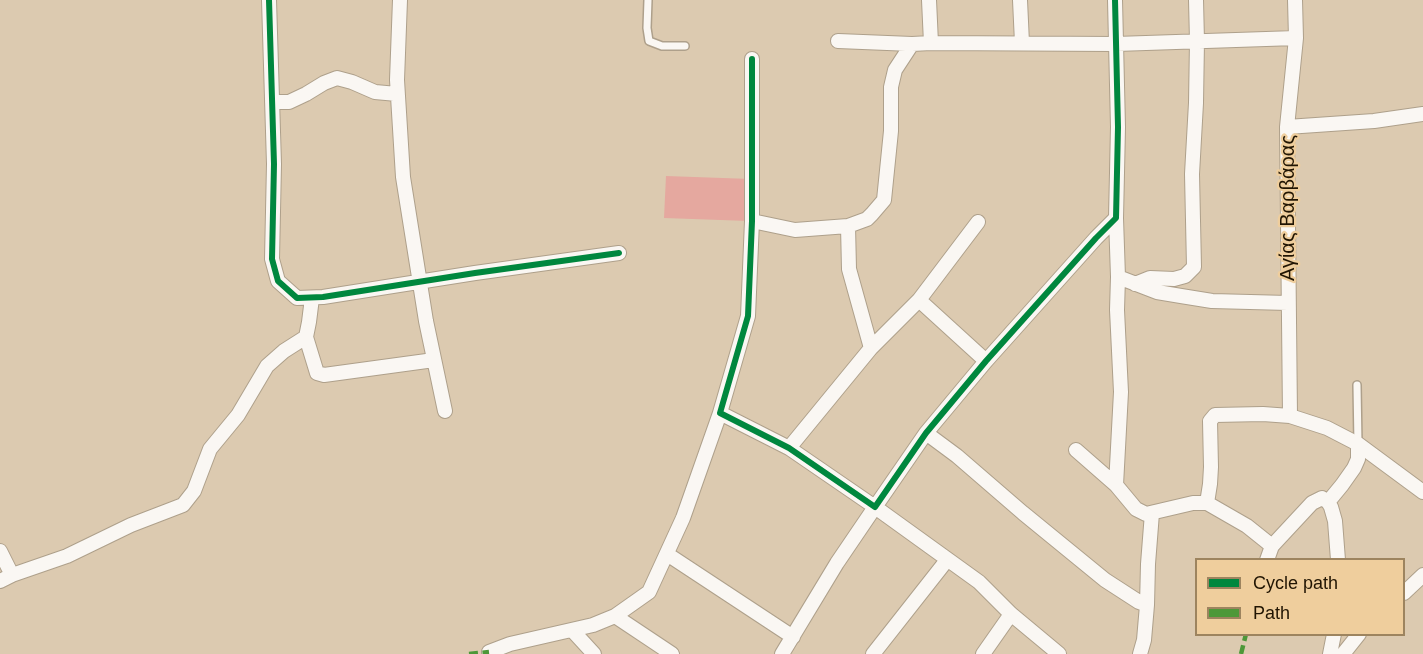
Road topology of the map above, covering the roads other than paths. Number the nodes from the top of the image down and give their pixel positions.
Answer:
1 (269, 0) edge
2 (400, 0) edge
3 (648, 0) edge
4 (929, 0) edge
5 (1020, 0) edge
6 (1115, 0) edge
7 (1196, 0) edge
8 (1295, 0) edge
9 (1296, 38) junction
10 (1197, 40) junction
11 (838, 41) dead end
12 (931, 43) junction
13 (1022, 43) junction
14 (912, 44) junction
15 (1116, 44) junction
16 (685, 46) dead end
17 (752, 58) dead end
18 (397, 94) junction
19 (272, 102) junction
20 (1423, 114) edge
21 (1287, 127) junction
22 (1116, 218) junction
23 (752, 221) junction
24 (978, 222) dead end
25 (848, 226) junction
26 (619, 253) dead end
27 (1118, 278) junction
28 (420, 282) junction
29 (1135, 284) junction
30 (312, 298) junction
31 (919, 300) junction
32 (1288, 303) junction
33 (306, 337) junction
34 (871, 348) junction
35 (434, 360) junction
36 (986, 361) junction
37 (1357, 385) dead end
38 (445, 411) dead end
39 (720, 413) junction
40 (1290, 416) junction
41 (926, 433) junction
42 (1359, 444) junction
43 (789, 448) junction
44 (1076, 450) dead end
45 (1116, 485) junction
46 (1423, 492) edge
47 (1328, 502) junction
48 (1206, 503) junction
49 (875, 507) junction
50 (1152, 513) junction
51 (0, 551) edge
52 (1270, 553) edge
53 (666, 554) junction
54 (1338, 558) edge
55 (947, 560) junction
56 (1423, 575) edge
57 (6, 578) edge
58 (1405, 592) edge
59 (1147, 605) junction
60 (1011, 614) junction
61 (615, 616) junction
62 (572, 630) junction
63 (1334, 636) edge
64 (1357, 636) edge
65 (793, 637) junction
66 (490, 654) edge
67 (594, 654) edge
68 (672, 654) edge
69 (782, 654) edge
70 (873, 654) edge
71 (983, 654) edge
72 (1059, 654) edge
73 (1140, 654) edge
74 (1329, 654) edge
75 (1342, 654) edge

1 - 19 street
2 - 18 street
3 - 16 lane
4 - 12 street
5 - 13 street
6 - 15 street
7 - 10 street
8 - 9 street, Αγίας Βαρβάρας
9 - 10 street
9 - 21 street, Αγίας Βαρβάρας
10 - 15 street
10 - 29 street
11 - 14 street
12 - 13 street
12 - 14 street
13 - 15 street
14 - 25 street
15 - 22 street
17 - 23 street
18 - 19 street
18 - 28 street
19 - 30 street
20 - 21 street
21 - 32 street, Αγίας Βαρβάρας
22 - 27 street
22 - 36 street
23 - 25 street
23 - 39 street
24 - 31 street
25 - 34 street
26 - 28 street
27 - 29 street
27 - 45 street
28 - 30 street
28 - 35 street
29 - 32 street
30 - 33 street
31 - 34 street
31 - 36 street
32 - 40 street, Αγίας Βαρβάρας
33 - 35 street
33 - 57 street
34 - 43 street
35 - 38 street
36 - 41 street
37 - 42 lane
39 - 43 street
39 - 53 street
40 - 42 street
40 - 48 street
41 - 49 street
41 - 59 street
42 - 46 street
42 - 47 street
43 - 49 street
44 - 45 street
45 - 50 street
47 - 52 street
47 - 54 street
48 - 50 street
48 - 52 street
49 - 55 street
49 - 65 street
50 - 59 street
51 - 57 street
53 - 61 street
53 - 65 street
55 - 60 street
55 - 70 street
56 - 58 street
59 - 73 street
60 - 71 street
60 - 72 street
61 - 62 street
61 - 68 street
62 - 66 street
62 - 67 street
63 - 74 street
64 - 75 street
65 - 69 street

